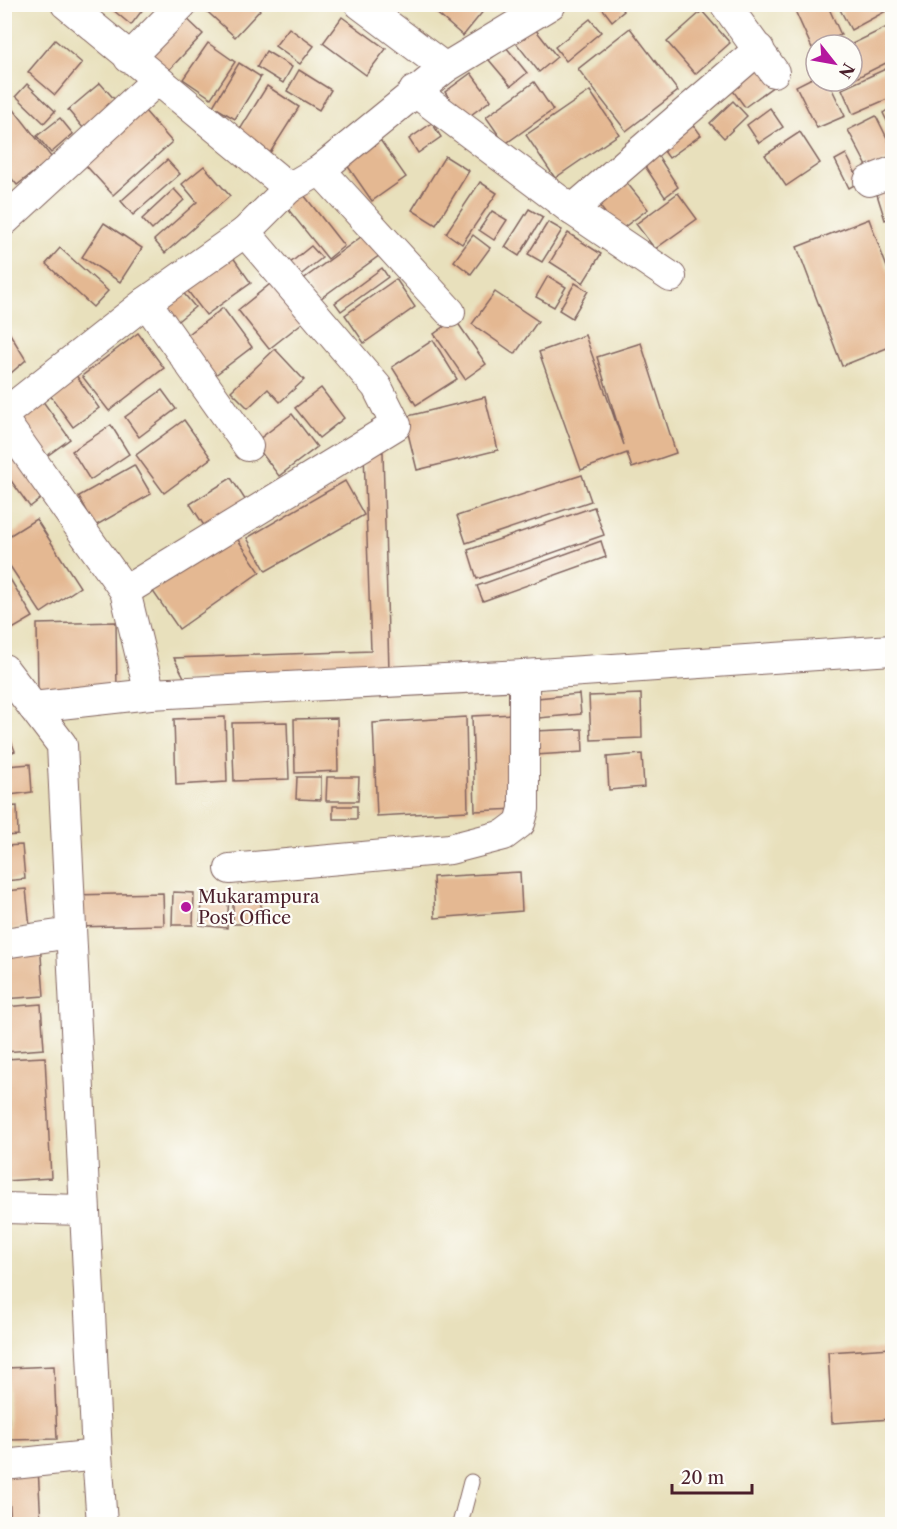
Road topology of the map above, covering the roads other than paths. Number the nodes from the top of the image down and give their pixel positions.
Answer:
1 (66, 4) edge
2 (182, 4) edge
3 (360, 4) edge
4 (551, 4) edge
5 (725, 4) edge
6 (129, 58) junction
7 (445, 68) junction
8 (156, 81) junction
9 (414, 91) junction
10 (320, 170) junction
11 (289, 188) junction
12 (572, 210) junction
13 (4, 221) edge
14 (245, 232) junction
15 (671, 277) dead end
16 (146, 302) junction
17 (450, 312) dead end
18 (4, 414) edge
19 (4, 421) edge
20 (248, 446) dead end
21 (125, 591) junction
22 (892, 650) edge
23 (4, 669) edge
24 (524, 675) junction
25 (150, 694) junction
26 (33, 707) junction
27 (230, 869) dead end
28 (71, 933) junction
29 (4, 943) edge
30 (4, 1208) edge
31 (84, 1210) junction
32 (97, 1455) junction
33 (4, 1465) edge
34 (471, 1482) dead end
35 (102, 1524) edge
36 (460, 1524) edge

1 - 6 street
2 - 6 street
3 - 7 street
4 - 7 street
5 - 12 street
6 - 8 street
7 - 9 street
8 - 11 street
8 - 13 street
9 - 10 street
9 - 12 street
10 - 11 street
10 - 17 street
11 - 14 street
12 - 15 street
14 - 16 street
14 - 21 street
16 - 18 street
16 - 20 street
19 - 21 street
21 - 25 street
22 - 24 street
23 - 26 street
24 - 25 street
24 - 27 street
25 - 26 street
26 - 28 street
28 - 29 street
28 - 31 street
30 - 31 street
31 - 32 street
32 - 33 street
32 - 35 street
34 - 36 lane

